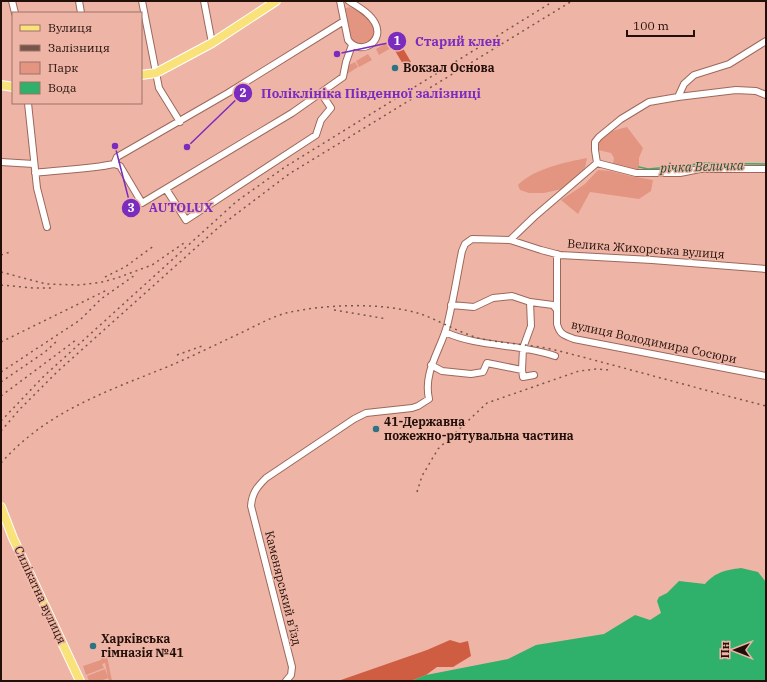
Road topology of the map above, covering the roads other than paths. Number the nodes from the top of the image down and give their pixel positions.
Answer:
1 (12, 1) edge
2 (79, 1) edge
3 (142, 1) edge
4 (204, 1) edge
5 (274, 1) edge
6 (340, 1) edge
7 (349, 1) edge
8 (362, 1) edge
9 (355, 6) junction
10 (14, 12) edge
11 (81, 12) edge
12 (344, 21) junction
13 (766, 41) edge
14 (212, 43) junction
15 (352, 45) junction
16 (156, 73) junction
17 (142, 75) edge
18 (1, 85) edge
19 (12, 87) edge
20 (321, 93) junction
21 (766, 95) edge
22 (678, 97) junction
23 (28, 104) edge
24 (180, 122) junction
25 (1, 162) edge
26 (597, 163) junction
27 (34, 164) junction
28 (114, 164) junction
29 (766, 169) edge
30 (35, 173) junction
31 (166, 189) junction
32 (47, 227) dead end
33 (510, 240) junction
34 (557, 254) junction
35 (766, 269) edge
36 (530, 302) junction
37 (451, 305) junction
38 (557, 310) junction
39 (445, 332) junction
40 (523, 348) junction
41 (555, 356) dead end
42 (431, 365) junction
43 (522, 370) junction
44 (534, 375) dead end
45 (766, 376) edge
46 (1, 508) edge
47 (80, 681) edge
48 (286, 681) edge

1 - 10 street
2 - 11 street
3 - 16 street
4 - 14 street
5 - 14 main road
6 - 12 street
7 - 9 street
8 - 9 street
9 - 15 street
12 - 15 street
12 - 24 street
13 - 22 street
14 - 16 main road
15 - 20 street
16 - 17 main road
16 - 24 street
18 - 19 main road
20 - 31 street
20 - 31 street
21 - 22 street
22 - 26 street
23 - 27 street
24 - 28 street
25 - 27 street
26 - 29 street
26 - 33 street
27 - 30 street
28 - 30 street
28 - 31 street
30 - 32 street
33 - 34 street
33 - 37 street
34 - 35 street, Велика Жихорська вулиця
34 - 38 street, Велика Жихорська вулиця
36 - 37 street
36 - 38 street
36 - 40 street
37 - 39 street
38 - 45 street, вулиця Володимира Сосюри
39 - 40 street
39 - 42 street
40 - 41 street
40 - 43 street
42 - 43 street
42 - 48 street, Каменярський в’їзд
43 - 44 street
46 - 47 main road, Силікатна вулиця

